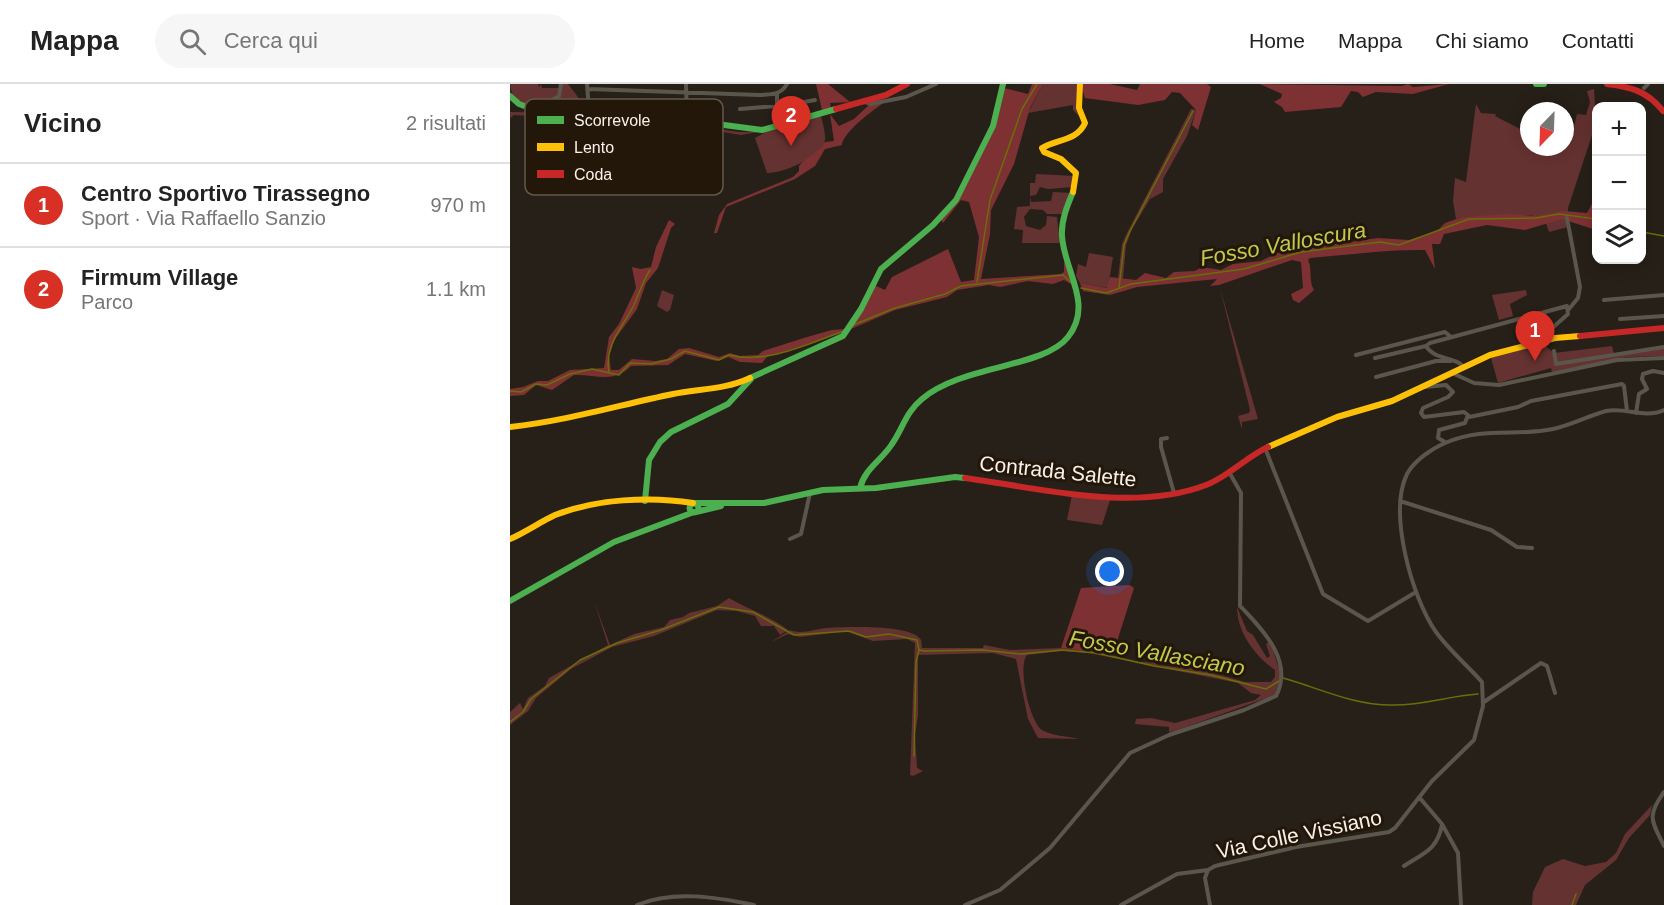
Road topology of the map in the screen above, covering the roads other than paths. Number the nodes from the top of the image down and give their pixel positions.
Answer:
1 (561, 84) edge
2 (686, 84) edge
3 (787, 84) edge
4 (936, 84) edge
5 (1003, 84) edge
6 (1080, 84) edge
7 (1536, 84) edge
8 (1544, 84) edge
9 (1607, 84) edge
10 (903, 85) edge
11 (588, 86) edge
12 (1627, 86) junction
13 (1646, 86) edge
14 (687, 93) junction
15 (777, 94) junction
16 (510, 96) edge
17 (554, 99) edge
18 (687, 99) edge
19 (816, 100) dead end
20 (864, 102) junction
21 (777, 106) junction
22 (525, 107) edge
23 (740, 109) dead end
24 (1664, 112) edge
25 (723, 125) edge
26 (1567, 218) dead end
27 (1664, 295) edge
28 (1604, 300) dead end
29 (1569, 309) junction
30 (1664, 316) edge
31 (1620, 319) dead end
32 (1664, 328) edge
33 (1451, 337) junction
34 (1541, 341) junction
35 (1426, 346) junction
36 (1664, 347) edge
37 (1554, 351) dead end
38 (1356, 356) dead end
39 (1375, 358) dead end
40 (1664, 358) edge
41 (1451, 362) junction
42 (1464, 367) junction
43 (1452, 373) junction
44 (1664, 373) edge
45 (1376, 377) dead end
46 (751, 379) junction
47 (1423, 386) junction
48 (1664, 410) edge
49 (1627, 411) junction
50 (1636, 413) junction
51 (1469, 417) junction
52 (510, 427) edge
53 (1167, 438) dead end
54 (1446, 442) junction
55 (1265, 448) junction
56 (1229, 472) junction
57 (860, 488) junction
58 (810, 492) junction
59 (1175, 494) junction
60 (645, 501) junction
61 (1400, 501) junction
62 (692, 508) junction
63 (510, 539) edge
64 (790, 539) dead end
65 (1532, 548) dead end
66 (1416, 592) junction
67 (510, 601) edge
68 (1555, 693) dead end
69 (1483, 703) junction
70 (1664, 792) edge
71 (1419, 797) junction
72 (1442, 824) junction
73 (1664, 846) edge
74 (1404, 866) dead end
75 (1208, 870) junction
76 (637, 905) edge
77 (754, 905) edge
78 (965, 905) edge
79 (1121, 905) edge
80 (1210, 905) edge
81 (1461, 905) edge

1 - 17 street
2 - 14 street
3 - 15 street
4 - 20 street
5 - 46 street
6 - 57 street
7 - 8 street
9 - 12 street
10 - 20 street
11 - 14 street
12 - 13 street
12 - 24 street
13 - 24 street
14 - 15 street
14 - 18 street
15 - 21 street
16 - 22 street
19 - 21 street
20 - 25 street
21 - 23 street
26 - 29 street
27 - 28 street
29 - 33 street
29 - 34 street
30 - 31 street
32 - 34 street, Contrada Salette
33 - 35 street
33 - 38 street
34 - 42 street, Contrada Salette
35 - 39 street
35 - 41 street
36 - 37 street
40 - 43 street
41 - 42 street
41 - 45 street
42 - 43 street, Contrada Salette
43 - 47 street, Contrada Salette
44 - 50 street
46 - 52 street
46 - 60 street
47 - 51 street
47 - 55 street, Contrada Salette
48 - 50 street, Via Colle Vissiano
49 - 50 street, Via Colle Vissiano
49 - 51 street
49 - 54 street, Via Colle Vissiano
51 - 54 street
53 - 59 street
54 - 61 street, Via Colle Vissiano
55 - 56 street, Contrada Salette
55 - 66 street
56 - 59 street, Contrada Salette
56 - 78 street
57 - 58 street, Contrada Salette
57 - 59 street, Contrada Salette
58 - 62 street, Contrada Salette
58 - 64 street
60 - 62 street, Contrada Salette
60 - 63 street, Contrada Salette
61 - 65 street
61 - 66 street, Via Colle Vissiano
62 - 67 street
66 - 69 street, Via Colle Vissiano
68 - 69 street
69 - 71 street, Via Colle Vissiano
70 - 73 street
71 - 72 street
71 - 75 street, Via Colle Vissiano
72 - 74 street
72 - 81 street
75 - 79 street
75 - 80 street, Via Colle Vissiano
76 - 77 street

